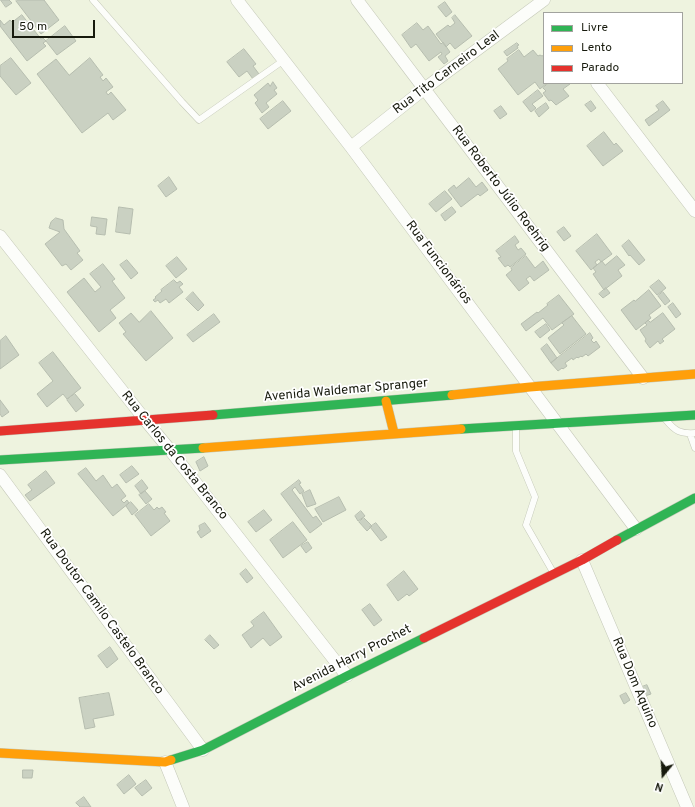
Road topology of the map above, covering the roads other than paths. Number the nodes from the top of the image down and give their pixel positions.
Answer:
1 (93, 0) edge
2 (237, 0) edge
3 (357, 0) edge
4 (540, 4) edge
5 (284, 60) junction
6 (598, 84) edge
7 (424, 89) junction
8 (351, 147) junction
9 (695, 211) edge
10 (0, 236) edge
11 (695, 374) edge
12 (644, 378) junction
13 (530, 387) junction
14 (386, 401) junction
15 (695, 416) edge
16 (664, 418) junction
17 (146, 421) junction
18 (557, 423) junction
19 (516, 425) junction
20 (0, 431) edge
21 (394, 433) junction
22 (692, 433) edge
23 (695, 448) edge
24 (170, 450) junction
25 (0, 460) edge
26 (0, 475) edge
27 (695, 498) edge
28 (636, 529) junction
29 (582, 560) junction
30 (554, 574) junction
31 (347, 676) junction
32 (203, 750) junction
33 (0, 753) edge
34 (165, 762) junction
35 (183, 807) edge
36 (687, 807) edge

1 - 5 lane
2 - 5 street, Rua Funcionários
3 - 7 street, Rua Roberto Júlio Roehrig
4 - 7 street, Rua Tito Carneiro Leal
5 - 8 street, Rua Funcionários
6 - 9 street
7 - 8 street, Rua Tito Carneiro Leal
7 - 12 street, Rua Roberto Júlio Roehrig
8 - 13 street, Rua Funcionários
10 - 17 street, Rua Carlos da Costa Branco
11 - 12 main road, Avenida Waldemar Spranger
12 - 13 main road, Avenida Waldemar Spranger
13 - 14 main road, Avenida Waldemar Spranger
13 - 18 street, Rua Funcionários
14 - 17 main road, Avenida Waldemar Spranger
14 - 21 main road
15 - 16 main road
16 - 18 main road
16 - 22 lane
17 - 20 main road, Avenida Waldemar Spranger
17 - 24 street, Rua Carlos da Costa Branco
18 - 19 main road
18 - 28 street, Rua Funcionários
19 - 21 main road
19 - 30 lane
21 - 24 main road
22 - 23 lane
24 - 25 main road
24 - 31 street, Rua Carlos da Costa Branco
26 - 32 street, Rua Doutor Camilo Castelo Branco
27 - 28 main road, Avenida Harry Prochet
28 - 29 main road, Avenida Harry Prochet
29 - 30 main road, Avenida Harry Prochet
29 - 36 street, Rua Dom Aquino
30 - 31 main road, Avenida Harry Prochet
31 - 32 main road, Avenida Harry Prochet
32 - 34 main road, Avenida Harry Prochet
33 - 34 main road, Avenida Harry Prochet
34 - 35 street

